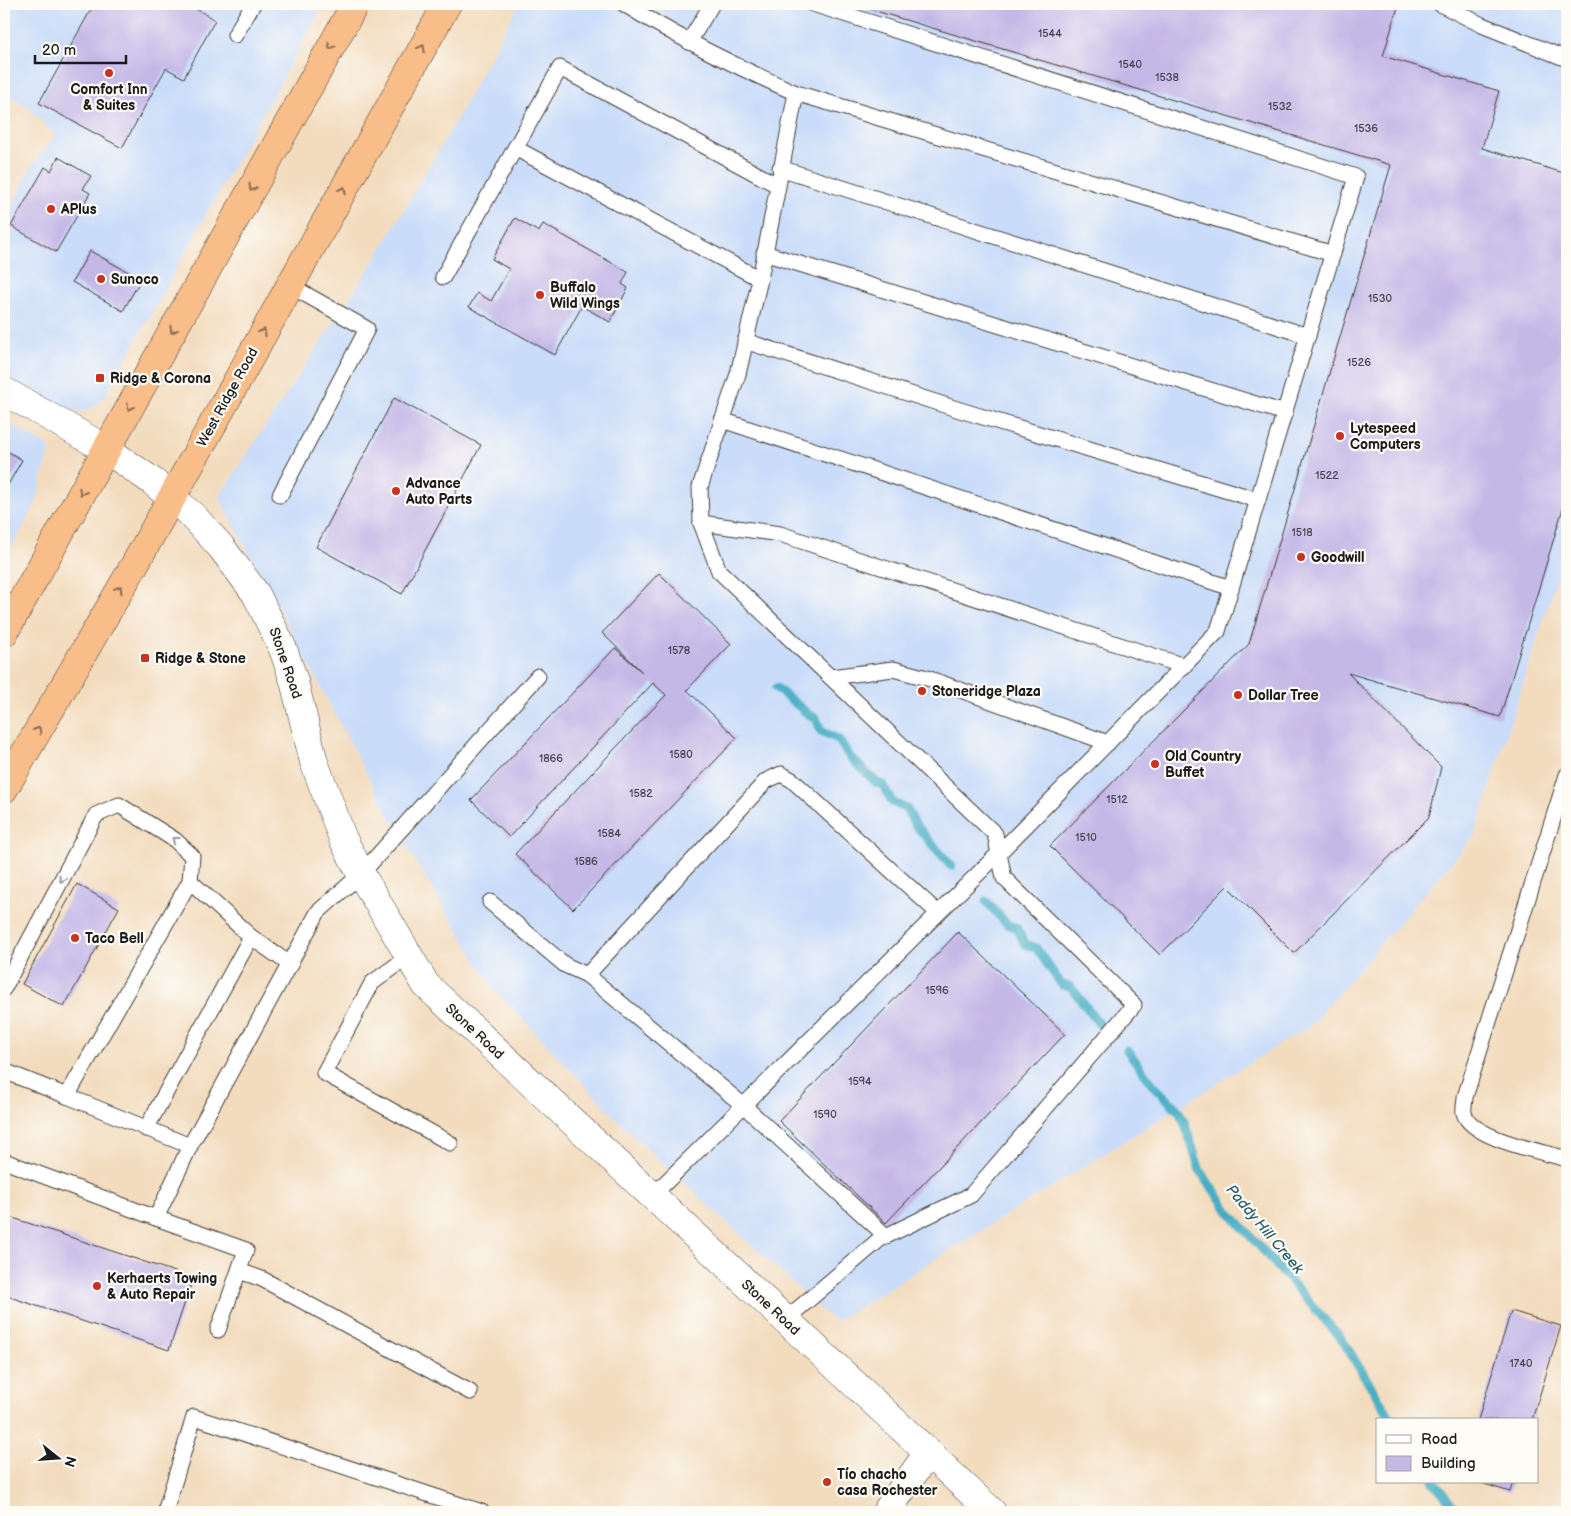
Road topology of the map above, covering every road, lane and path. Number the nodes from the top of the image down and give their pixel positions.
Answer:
1 (253, 4) edge
2 (355, 4) edge
3 (447, 4) edge
4 (624, 4) edge
5 (712, 4) edge
6 (813, 4) edge
7 (1440, 4) edge
8 (235, 35) dead end
9 (688, 42) junction
10 (1567, 59) edge
11 (796, 93) junction
12 (515, 148) junction
13 (780, 168) junction
14 (777, 184) junction
15 (764, 253) junction
16 (1333, 254) junction
17 (443, 277) dead end
18 (760, 279) junction
19 (289, 285) junction
20 (1308, 336) junction
21 (745, 341) junction
22 (4, 391) edge
23 (1285, 413) junction
24 (722, 420) junction
25 (106, 449) junction
26 (280, 495) dead end
27 (172, 497) junction
28 (1258, 500) junction
29 (700, 523) junction
30 (1231, 588) junction
31 (6, 624) edge
32 (1184, 666) junction
33 (538, 676) dead end
34 (831, 677) junction
35 (1108, 743) junction
36 (1567, 775) edge
37 (4, 789) edge
38 (999, 853) junction
39 (361, 874) junction
40 (190, 881) junction
41 (490, 902) dead end
42 (938, 913) junction
43 (251, 937) junction
44 (409, 956) junction
45 (290, 965) junction
46 (587, 975) junction
47 (4, 988) edge
48 (4, 1071) edge
49 (67, 1096) junction
50 (744, 1106) junction
51 (146, 1128) junction
52 (450, 1143) dead end
53 (190, 1146) junction
54 (1567, 1159) edge
55 (4, 1161) edge
56 (652, 1196) junction
57 (156, 1218) junction
58 (886, 1236) junction
59 (239, 1271) junction
60 (785, 1320) junction
61 (218, 1330) dead end
62 (470, 1392) dead end
63 (928, 1453) junction
64 (165, 1512) edge
65 (482, 1512) edge
66 (886, 1512) edge
67 (992, 1512) edge

1 - 8 lane
2 -> 25 highway
19 -> 3 highway, West Ridge Road
4 - 9 lane
5 - 9 lane
6 - 16 lane
7 - 10 lane
9 - 11 lane
11 - 13 lane
11 - 16 lane
12 - 14 lane
12 - 17 lane
12 - 18 lane
13 - 14 lane
13 - 20 lane
14 - 15 lane
15 - 18 lane
15 - 23 lane
16 - 20 lane
18 - 21 lane
19 - 26 lane
27 -> 19 highway, West Ridge Road
20 - 23 lane
21 - 24 lane
21 - 28 lane
22 - 25 street, Stone Road
23 - 28 lane
24 - 29 lane
24 - 30 lane
25 - 27 street, Stone Road
25 -> 31 highway
37 -> 27 highway, West Ridge Road
27 - 39 street, Stone Road
28 - 30 lane
29 - 32 lane
29 - 34 lane
30 - 32 lane
32 - 35 lane
33 - 39 lane
34 - 35 lane
34 - 38 lane
35 - 38 lane
36 - 54 lane
38 - 42 lane
38 - 58 lane
39 - 44 street, Stone Road
39 - 45 lane
40 - 43 lane
40 -> 47 lane
40 - 49 lane
41 - 46 lane
42 - 46 lane
42 - 50 lane
43 - 45 lane
43 - 51 lane
44 - 52 lane
44 - 56 street, Stone Road
45 - 53 lane
46 - 50 lane
48 - 49 lane
49 - 51 lane
50 - 56 lane
50 - 58 lane
51 - 53 lane
53 - 57 lane
55 - 57 lane
56 - 60 street, Stone Road
57 - 59 lane
58 - 60 lane
59 - 61 lane
59 - 62 lane
60 - 63 street, Stone Road
63 - 66 street
63 - 67 street, Stone Road
64 - 65 lane

